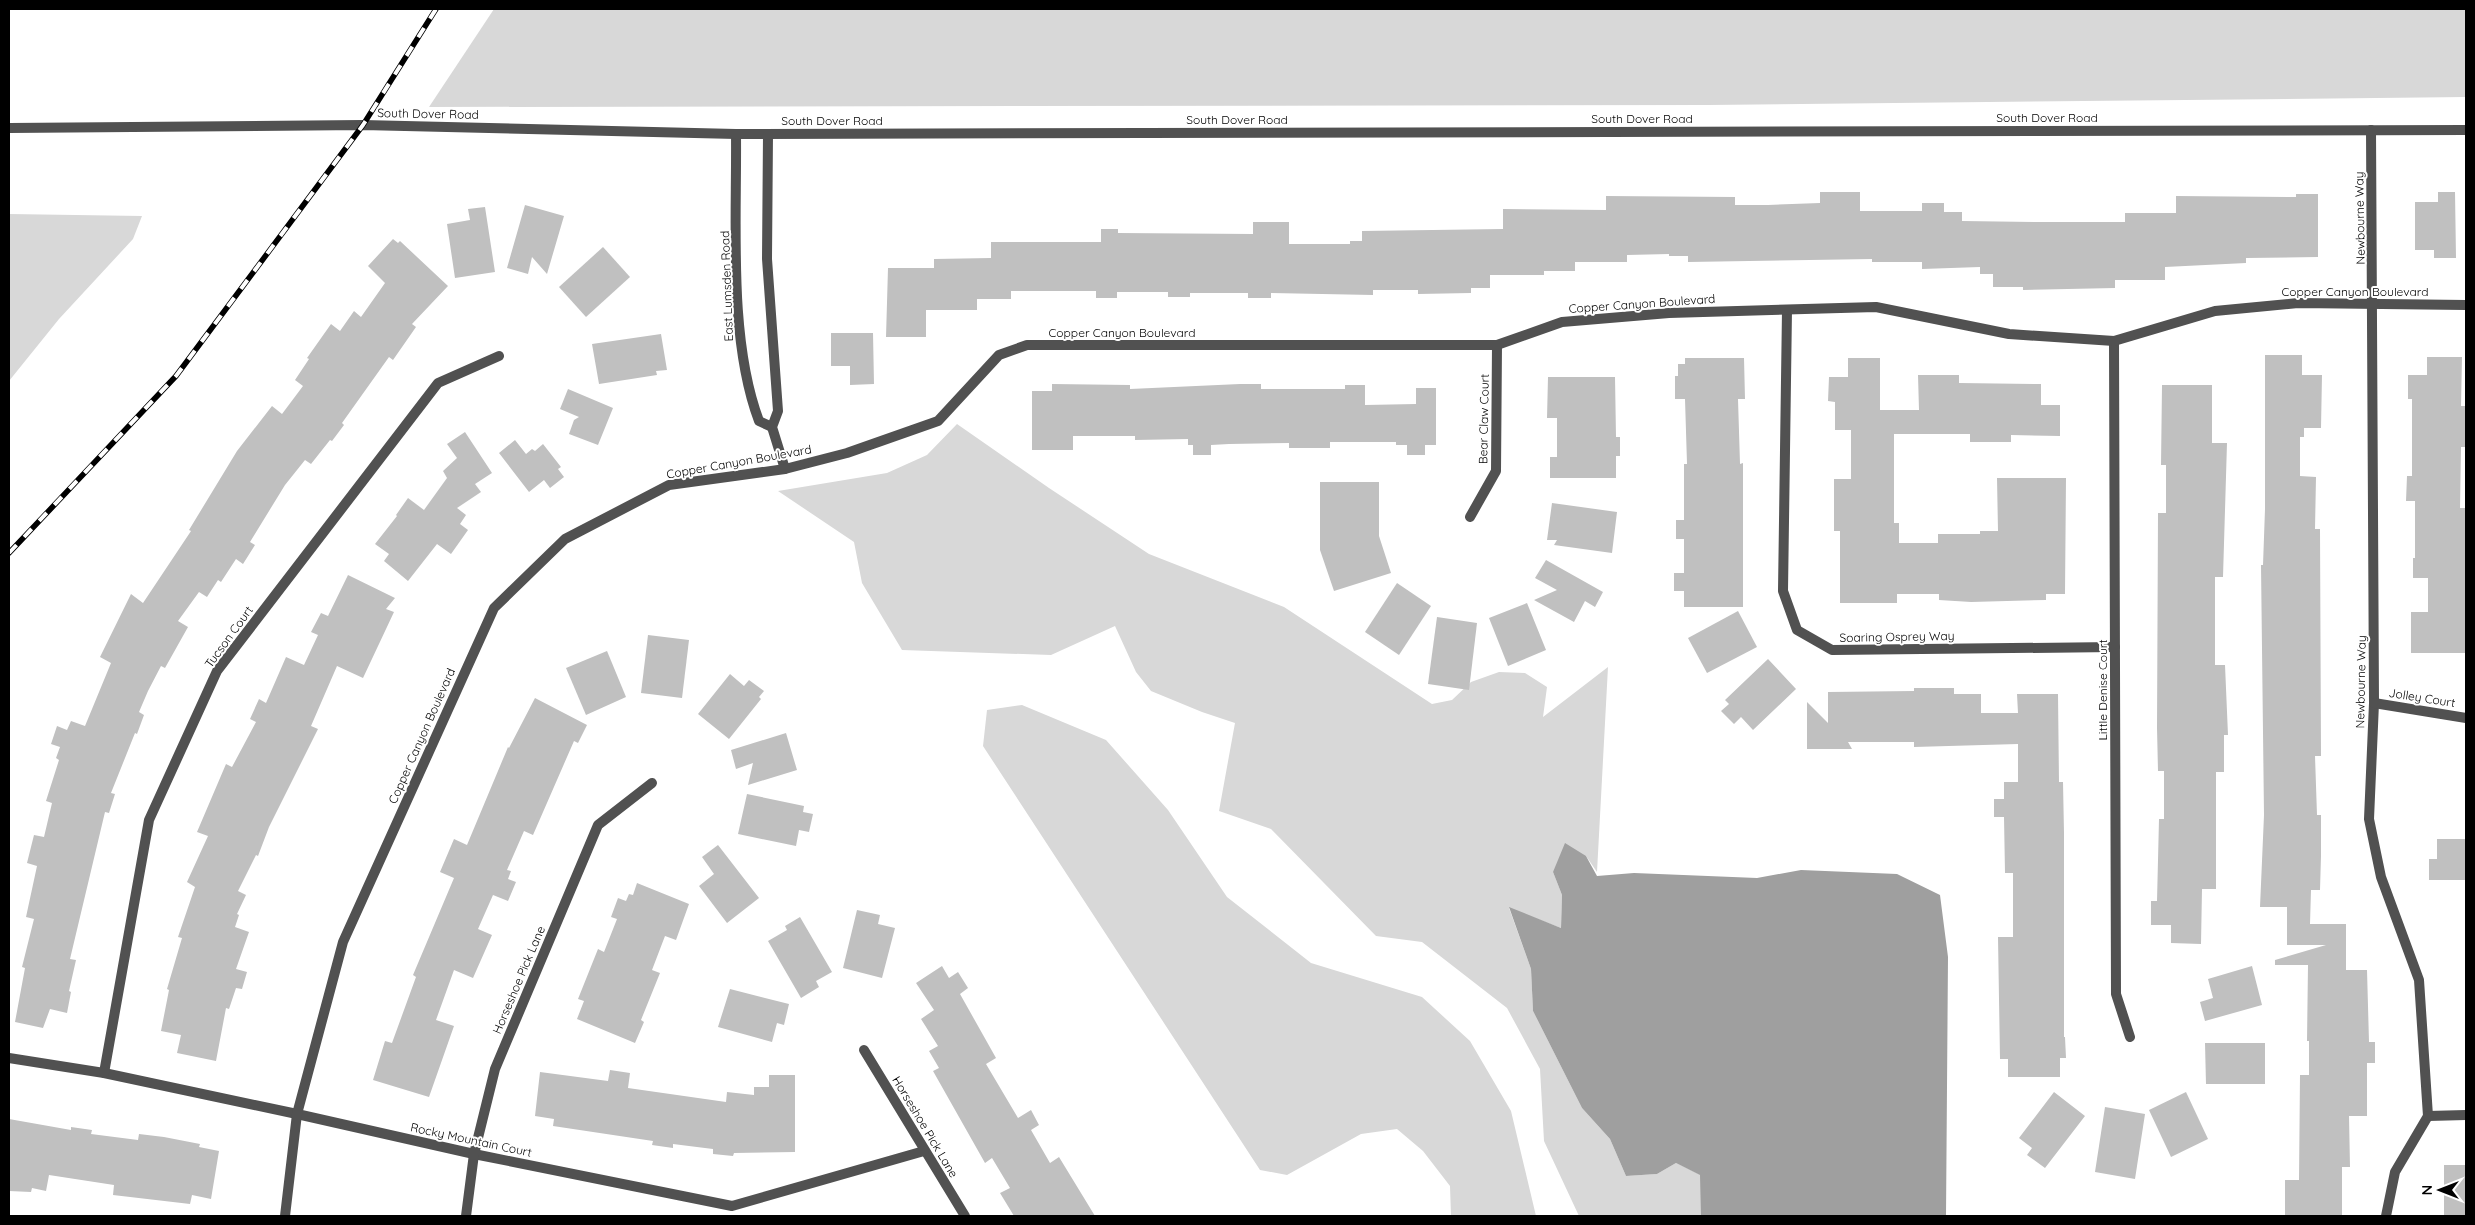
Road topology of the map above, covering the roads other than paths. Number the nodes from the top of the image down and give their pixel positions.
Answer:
1 (9, 128) edge
2 (2371, 130) junction
3 (2466, 130) edge
4 (736, 134) junction
5 (768, 134) junction
6 (2373, 304) junction
7 (2466, 305) edge
8 (1787, 310) junction
9 (2114, 342) junction
10 (1497, 345) junction
11 (499, 356) dead end
12 (772, 427) junction
13 (785, 469) junction
14 (1470, 517) dead end
15 (2115, 646) junction
16 (2374, 703) junction
17 (2466, 718) edge
18 (652, 783) dead end
19 (2130, 1037) dead end
20 (864, 1050) dead end
21 (9, 1058) edge
22 (104, 1073) junction
23 (297, 1114) junction
24 (2466, 1115) edge
25 (2428, 1116) junction
26 (924, 1151) junction
27 (474, 1154) junction
28 (733, 1211) edge
29 (285, 1216) edge
30 (466, 1216) edge
31 (965, 1216) edge
32 (2386, 1216) edge

1 - 4 street, South Dover Road
2 - 3 street, South Dover Road
2 - 5 street, South Dover Road
2 - 6 street, Newbourne Way
4 - 5 street, South Dover Road
4 - 12 street, East Lumsden Road
5 - 12 street
6 - 7 street, Copper Canyon Boulevard
6 - 9 street, Copper Canyon Boulevard
6 - 16 street, Newbourne Way
8 - 9 street, Copper Canyon Boulevard
8 - 10 street, Copper Canyon Boulevard
8 - 15 street, Soaring Osprey Way
9 - 15 street, Little Denise Court
10 - 13 street, Copper Canyon Boulevard
10 - 14 street, Bear Claw Court
11 - 22 street, Tucson Court
12 - 13 street, East Lumsden Road
13 - 23 street, Copper Canyon Boulevard
15 - 19 street, Little Denise Court
16 - 17 street, Jolley Court
16 - 25 street, Newbourne Way
18 - 27 street, Horseshoe Pick Lane
20 - 26 street, Horseshoe Pick Lane
21 - 22 street, Rocky Mountain Court
22 - 23 street, Rocky Mountain Court
23 - 27 street, Rocky Mountain Court
23 - 29 street, Copper Canyon Boulevard
24 - 25 street
25 - 32 street
26 - 28 street, Rocky Mountain Court
26 - 31 street, Horseshoe Pick Lane
27 - 28 street, Rocky Mountain Court
27 - 30 street, Horseshoe Pick Lane

